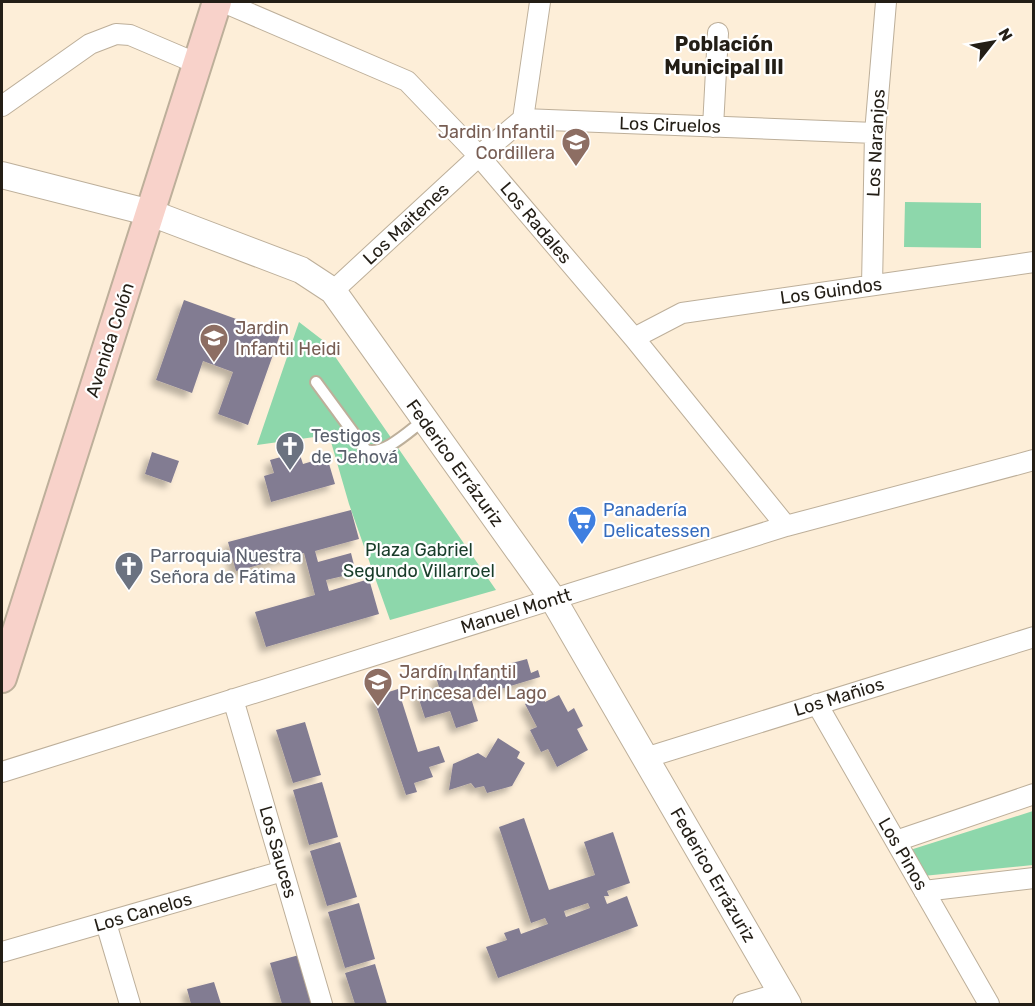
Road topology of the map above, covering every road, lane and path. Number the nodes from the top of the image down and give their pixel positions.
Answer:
1 (217, 2) edge
2 (223, 2) edge
3 (540, 2) edge
4 (886, 2) edge
5 (718, 33) dead end
6 (198, 64) junction
7 (2, 106) edge
8 (523, 119) junction
9 (713, 127) junction
10 (875, 133) junction
11 (479, 156) junction
12 (2, 175) edge
13 (151, 213) junction
14 (1034, 262) edge
15 (872, 285) junction
16 (333, 291) junction
17 (634, 338) junction
18 (316, 382) dead end
19 (424, 420) junction
20 (1034, 460) edge
21 (786, 526) junction
22 (553, 600) junction
23 (8, 632) edge
24 (1034, 637) edge
25 (2, 678) edge
26 (233, 699) junction
27 (817, 704) junction
28 (645, 758) junction
29 (2, 772) edge
30 (1034, 794) edge
31 (896, 841) junction
32 (283, 871) junction
33 (1034, 878) edge
34 (924, 891) junction
35 (106, 923) junction
36 (2, 952) edge
37 (785, 999) edge
38 (130, 1005) edge
39 (322, 1005) edge
40 (743, 1005) edge
41 (989, 1005) edge

1 - 6 main road, Avenida Colón
2 - 11 street, Los Radales
3 - 8 street
4 - 10 street, Los Naranjos
5 - 9 street
6 - 7 street
6 - 13 main road, Avenida Colón
8 - 9 street, Los Ciruelos
8 - 11 street
9 - 10 street, Los Ciruelos
10 - 15 street, Los Naranjos
11 - 16 street, Los Maitenes
11 - 17 street, Los Radales
12 - 13 street, Federico Errázuriz
13 - 16 street, Federico Errázuriz
13 - 23 main road, Avenida Colón
14 - 15 street, Los Guindos
15 - 17 street, Los Guindos
16 - 19 street, Federico Errázuriz
17 - 21 street, Los Radales
18 - 19 lane
19 - 22 street, Federico Errázuriz
20 - 21 street, Manuel Montt
21 - 22 street, Manuel Montt
22 - 26 street, Manuel Montt
22 - 28 street, Federico Errázuriz
23 - 25 main road, Avenida Colón
24 - 27 street, Los Mañios
26 - 29 street, Manuel Montt
26 - 32 street, Los Sauces
27 - 28 street, Los Mañios
27 - 31 street, Los Pinos
28 - 37 street, Federico Errázuriz
30 - 31 street
31 - 34 street, Los Pinos
32 - 35 street, Los Canelos
32 - 39 street, Los Sauces
33 - 34 street
34 - 41 street, Los Pinos
35 - 36 street, Los Canelos
35 - 38 street
37 - 40 street

